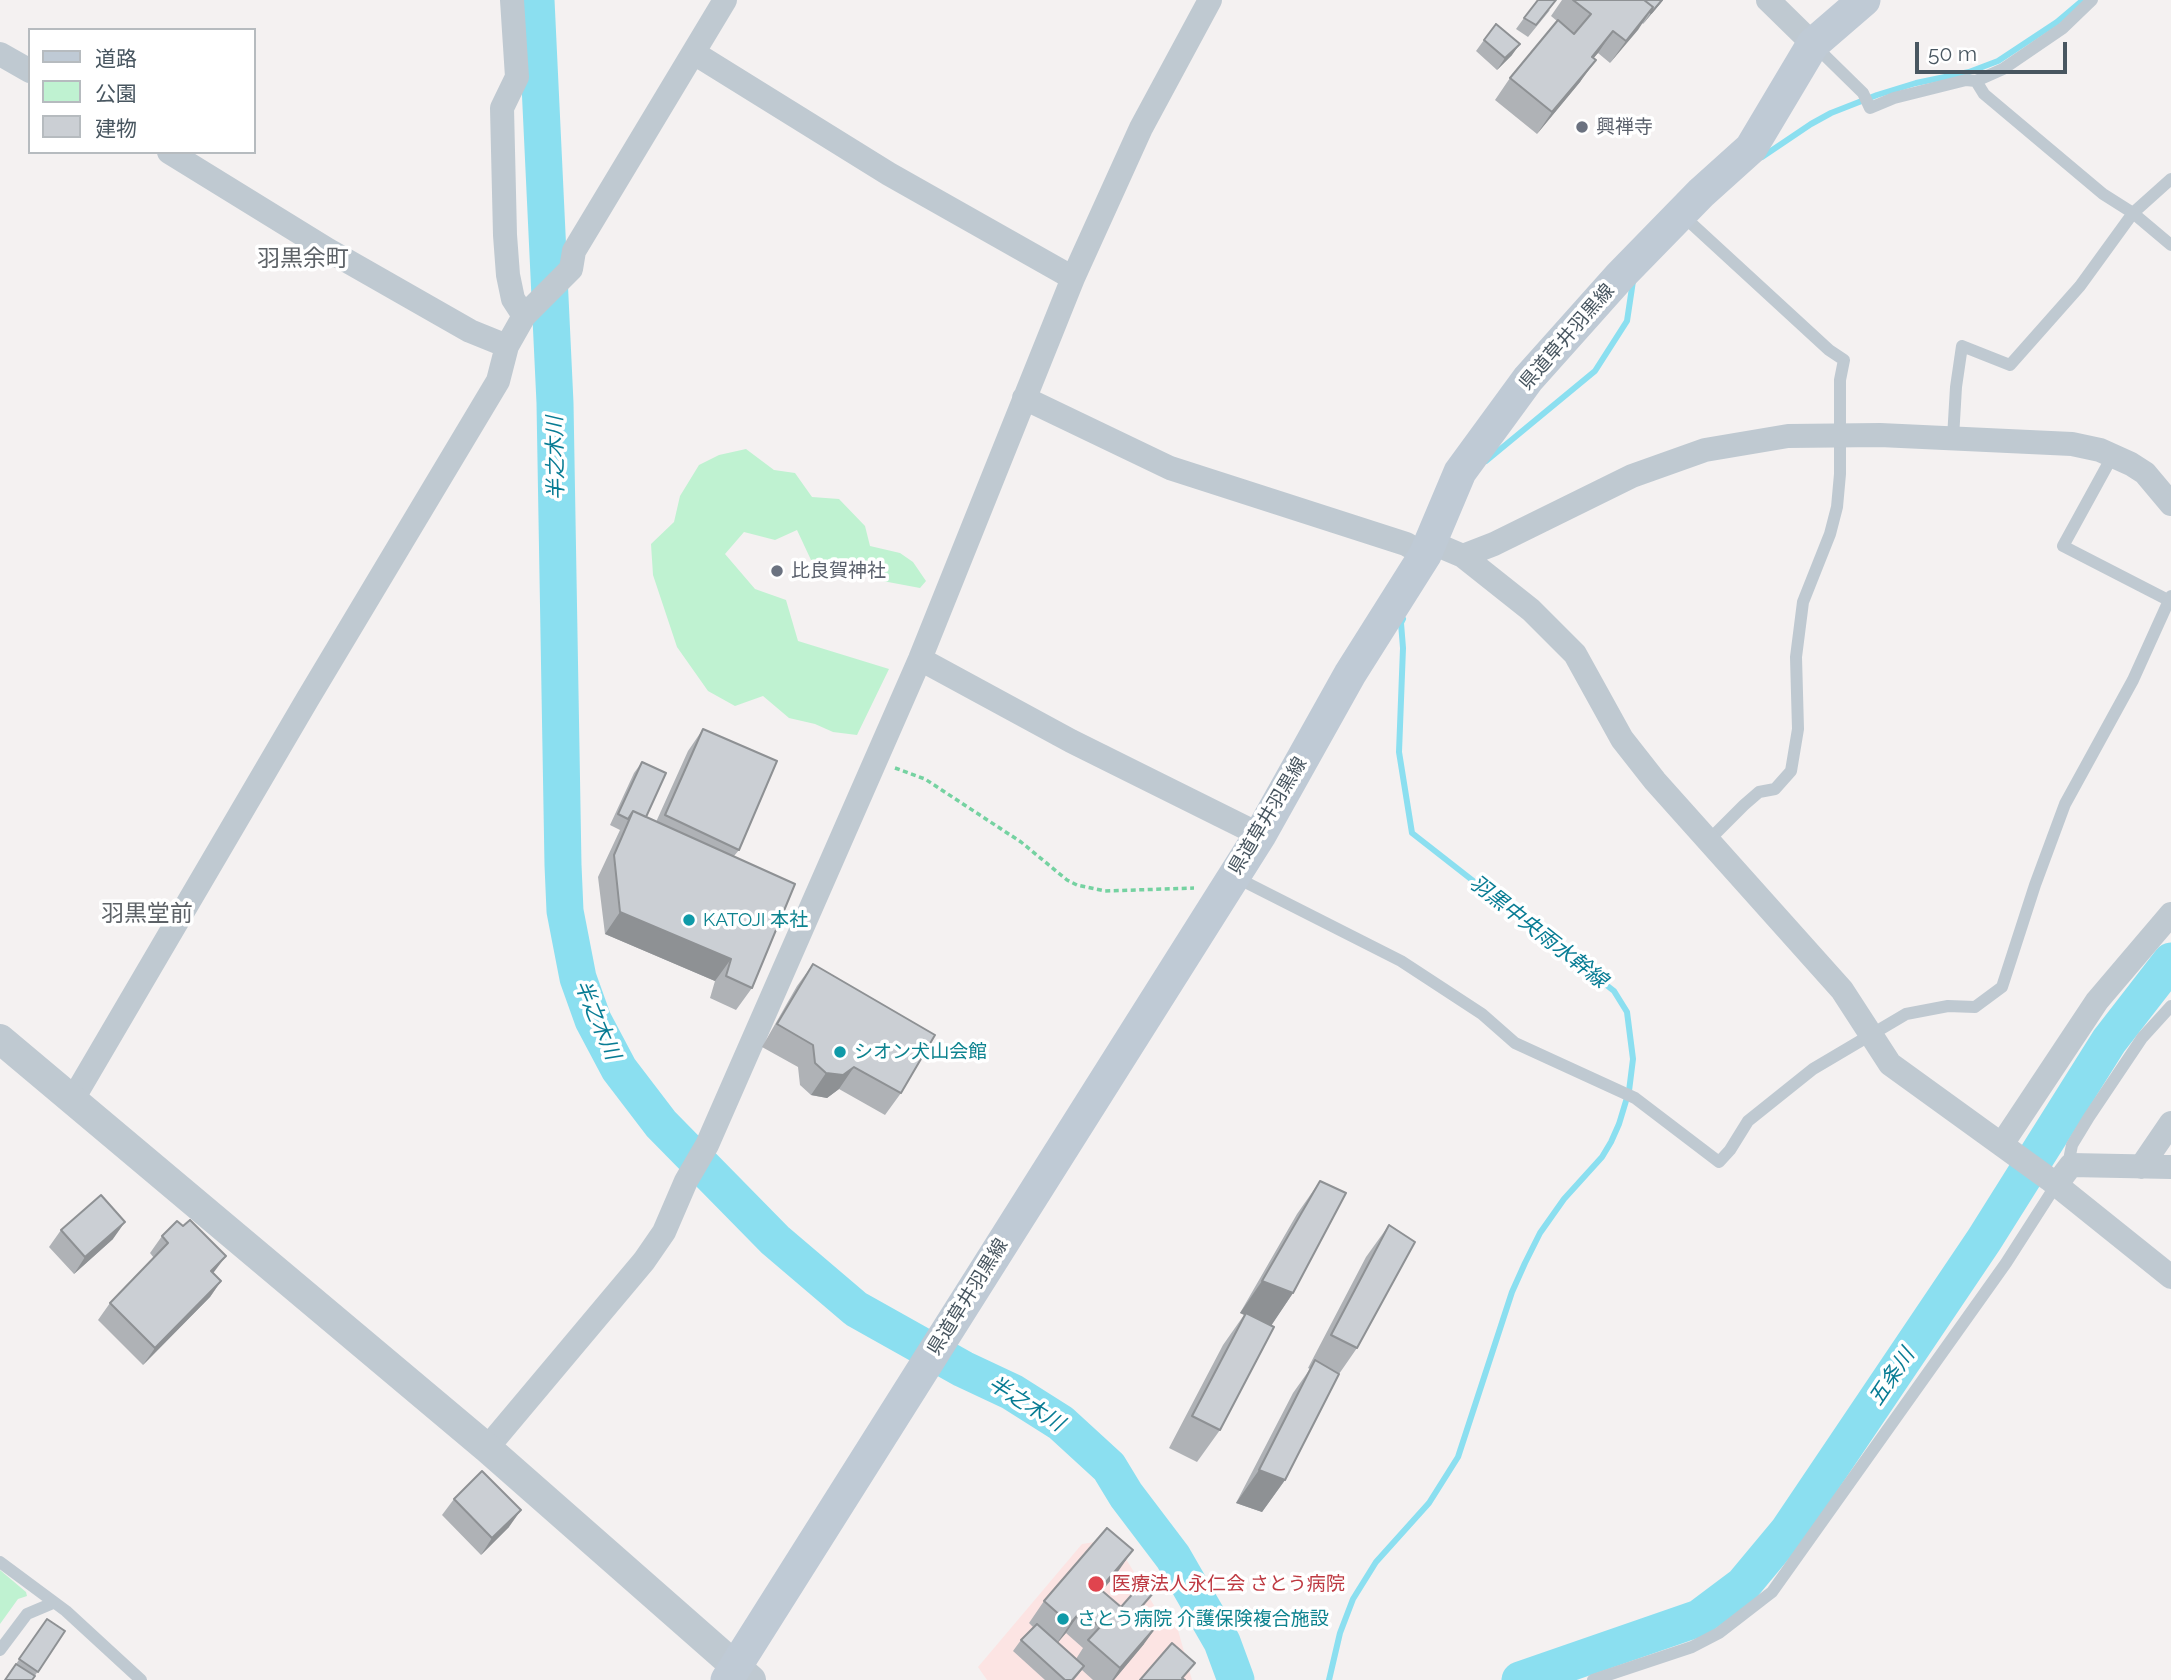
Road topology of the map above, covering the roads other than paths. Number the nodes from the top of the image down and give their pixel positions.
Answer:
1 (512, 0) edge
2 (725, 0) edge
3 (1210, 0) edge
4 (1768, 0) edge
5 (1864, 0) edge
6 (2092, 0) edge
7 (1813, 44) junction
8 (694, 53) junction
9 (0, 54) edge
10 (28, 70) edge
11 (1976, 81) junction
12 (172, 154) edge
13 (2171, 179) edge
14 (2133, 213) junction
15 (1681, 214) junction
16 (2171, 245) edge
17 (1073, 278) junction
18 (524, 316) junction
19 (507, 346) junction
20 (1024, 398) junction
21 (1838, 435) junction
22 (1953, 438) junction
23 (2113, 455) junction
24 (2166, 490) edge
25 (1427, 548) junction
26 (1463, 556) junction
27 (2170, 598) edge
28 (920, 659) junction
29 (1260, 835) junction
30 (1710, 840) junction
31 (1221, 885) junction
32 (2171, 914) edge
33 (2171, 1006) edge
34 (1872, 1034) junction
35 (0, 1039) edge
36 (73, 1099) junction
37 (2171, 1123) edge
38 (2008, 1149) junction
39 (2071, 1165) junction
40 (2141, 1167) junction
41 (2171, 1167) edge
42 (2053, 1182) junction
43 (2171, 1276) edge
44 (487, 1448) junction
45 (0, 1562) edge
46 (53, 1603) junction
47 (0, 1650) edge
48 (738, 1676) edge
49 (141, 1680) edge
50 (1593, 1680) edge

1 - 18 street
2 - 8 street
3 - 17 street
4 - 7 street
5 - 7 main road, 県道草井羽黒線
6 - 11 lane
7 - 11 lane
7 - 15 main road, 県道草井羽黒線
8 - 17 street
8 - 18 street
9 - 10 street
11 - 14 lane
12 - 19 street
13 - 14 lane
14 - 16 lane
14 - 22 lane
15 - 21 lane
15 - 25 main road, 県道草井羽黒線
17 - 20 street
18 - 19 street
19 - 36 street
20 - 25 street
20 - 28 street
21 - 22 street
21 - 26 street
21 - 30 lane
22 - 23 street
23 - 24 street
23 - 27 lane
25 - 26 street
25 - 29 main road, 県道草井羽黒線
26 - 30 street
27 - 34 lane
28 - 29 street
28 - 44 street
29 - 31 main road, 県道草井羽黒線
30 - 34 street
31 - 34 lane
31 - 48 main road, 県道草井羽黒線
32 - 38 street
33 - 39 lane
34 - 38 street
35 - 36 street
36 - 44 street
37 - 40 street
38 - 42 street
39 - 40 street
39 - 42 street
40 - 41 street
42 - 43 street
42 - 50 lane
44 - 48 street
45 - 46 lane
46 - 47 lane
46 - 49 lane

